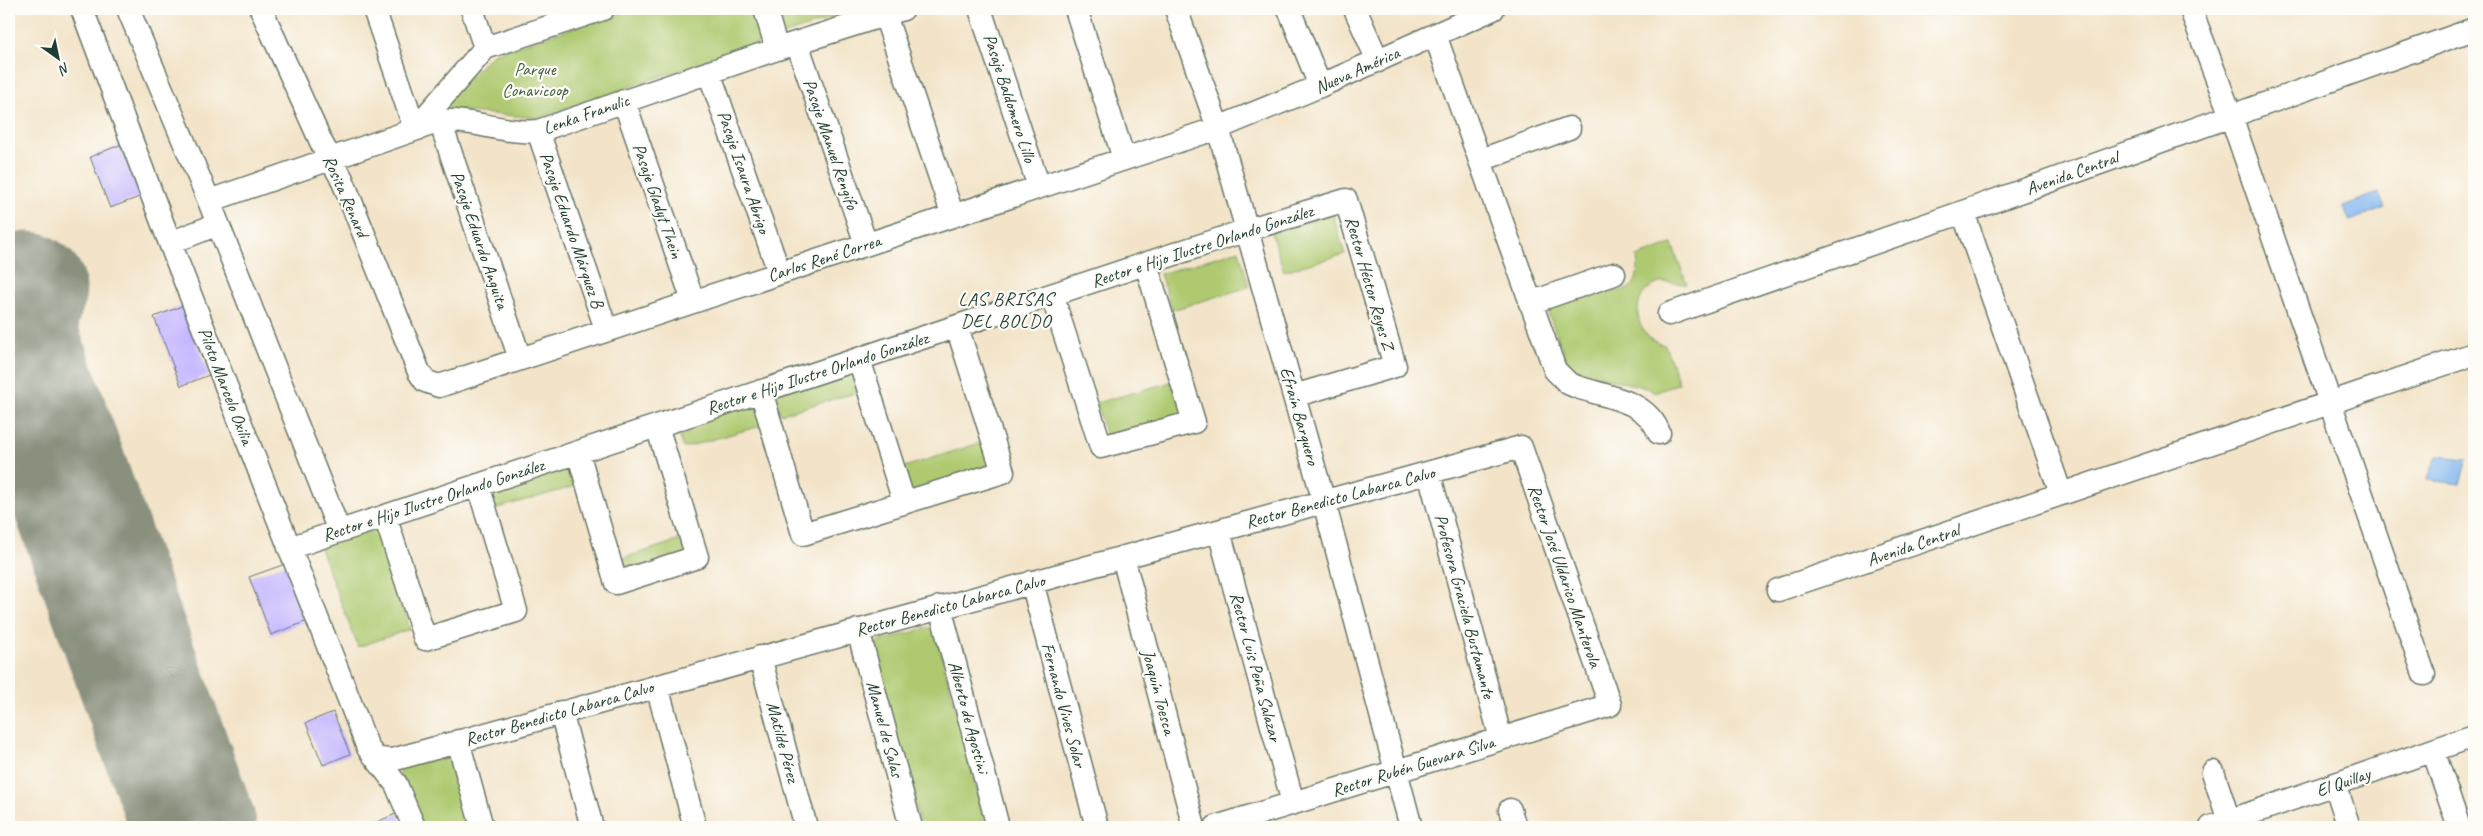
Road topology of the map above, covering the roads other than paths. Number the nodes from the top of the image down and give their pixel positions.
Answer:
1 (82, 9) edge
2 (128, 9) edge
3 (261, 9) edge
4 (374, 9) edge
5 (472, 9) edge
6 (603, 9) edge
7 (765, 9) edge
8 (980, 9) edge
9 (1076, 9) edge
10 (1176, 9) edge
11 (1289, 9) edge
12 (1355, 9) edge
13 (1486, 10) edge
14 (2192, 10) dead end
15 (894, 12) edge
16 (566, 15) edge
17 (2474, 29) edge
18 (1435, 35) junction
19 (787, 46) junction
20 (485, 48) junction
21 (1378, 61) junction
22 (709, 72) junction
23 (1320, 86) junction
24 (624, 101) junction
25 (2231, 116) junction
26 (440, 121) junction
27 (1218, 128) junction
28 (1569, 128) dead end
29 (415, 129) junction
30 (538, 132) junction
31 (1124, 159) junction
32 (331, 160) junction
33 (1481, 160) junction
34 (1039, 187) junction
35 (1346, 200) joint
36 (209, 202) junction
37 (1963, 212) junction
38 (953, 216) junction
39 (218, 224) junction
40 (1247, 230) junction
41 (170, 243) junction
42 (866, 244) junction
43 (1146, 264) junction
44 (779, 272) junction
45 (1614, 274) dead end
46 (1052, 295) junction
47 (693, 301) junction
48 (1530, 303) junction
49 (1669, 314) dead end
50 (957, 326) junction
51 (606, 329) junction
52 (2474, 354) edge
53 (520, 358) junction
54 (859, 359) junction
55 (429, 384) joint
56 (761, 391) junction
57 (1294, 396) junction
58 (2330, 403) junction
59 (657, 426) junction
60 (1659, 433) dead end
61 (1521, 447) joint
62 (578, 452) junction
63 (1430, 473) junction
64 (478, 485) junction
65 (2061, 494) junction
66 (904, 502) junction
67 (1324, 502) junction
68 (385, 516) junction
69 (340, 531) junction
70 (1219, 531) junction
71 (289, 548) junction
72 (1123, 557) junction
73 (1032, 582) junction
74 (1778, 590) dead end
75 (940, 608) junction
76 (858, 630) junction
77 (760, 657) junction
78 (2424, 674) dead end
79 (657, 686) junction
80 (1610, 705) joint
81 (561, 712) junction
82 (2474, 736) edge
83 (1501, 738) junction
84 (458, 741) junction
85 (2433, 750) junction
86 (379, 759) junction
87 (1397, 771) junction
88 (2213, 772) dead end
89 (2335, 784) junction
90 (1292, 804) junction
91 (2224, 825) edge
92 (414, 827) edge
93 (482, 827) edge
94 (592, 827) edge
95 (695, 827) edge
96 (806, 827) edge
97 (912, 827) edge
98 (998, 827) edge
99 (1097, 827) edge
100 (1194, 827) edge
101 (1216, 827) edge
102 (1411, 827) edge
103 (2350, 827) edge
104 (2459, 827) edge

1 - 41 street, Piloto Marcelo Oxilia
2 - 36 street
3 - 32 street, Rosita Renard
4 - 29 street
5 - 20 street
6 - 16 street
7 - 19 street, Pasaje Manuel Rengifo
8 - 34 street, Pasaje Baldomero Lillo
9 - 31 street
10 - 27 street, Efraín Barquero
11 - 23 street
12 - 21 street
13 - 18 street, Nueva América
14 - 25 street
15 - 19 street, Lenka Franulic
15 - 38 street
16 - 20 street
17 - 25 street, Avenida Central
18 - 21 street, Nueva América
18 - 33 street
19 - 22 street, Lenka Franulic
19 - 42 street, Pasaje Manuel Rengifo
20 - 29 street
21 - 23 street, Nueva América
22 - 24 street, Lenka Franulic
22 - 44 street, Pasaje Isaura Abrigo
23 - 27 street, Nueva América
24 - 30 street, Lenka Franulic
24 - 47 street, Pasaje Gladyt Thein
25 - 37 street, Avenida Central
25 - 58 street
26 - 29 street, Lenka Franulic
26 - 30 street, Lenka Franulic
26 - 53 street, Pasaje Eduardo Anguita
27 - 31 street, Carlos René Correa
27 - 40 street, Efraín Barquero
28 - 33 street
29 - 32 street, Lenka Franulic
30 - 51 street, Pasaje Eduardo Márquez B
31 - 34 street, Carlos René Correa
32 - 36 street, Lenka Franulic
32 - 55 street, Rosita Renard
33 - 48 street
34 - 38 street, Carlos René Correa
35 - 40 street, Rector e Hijo Ilustre Orlando González
35 - 57 street, Rector Héctor Reyes Z
36 - 39 street
37 - 49 street, Avenida Central
37 - 65 street
38 - 42 street, Carlos René Correa
39 - 41 street
39 - 69 street
40 - 43 street, Rector e Hijo Ilustre Orlando González
40 - 57 street, Efraín Barquero
41 - 71 street, Piloto Marcelo Oxilia
42 - 44 street, Carlos René Correa
43 - 46 street, Rector e Hijo Ilustre Orlando González
43 - 46 street
44 - 47 street, Carlos René Correa
45 - 48 street
46 - 50 street, Rector e Hijo Ilustre Orlando González
47 - 51 street, Carlos René Correa
48 - 60 street
50 - 54 street, Rector e Hijo Ilustre Orlando González
50 - 66 street
51 - 53 street, Carlos René Correa
52 - 58 street, Avenida Central
53 - 55 street, Carlos René Correa
54 - 56 street, Rector e Hijo Ilustre Orlando González
54 - 66 street
56 - 59 street, Rector e Hijo Ilustre Orlando González
56 - 66 street
57 - 67 street, Efraín Barquero
58 - 65 street, Avenida Central
58 - 78 street
59 - 62 street, Rector e Hijo Ilustre Orlando González
59 - 62 street
61 - 63 street, Rector Benedicto Labarca Calvo
61 - 80 street, Rector José Uldarico Manterola
62 - 64 street, Rector e Hijo Ilustre Orlando González
63 - 67 street, Rector Benedicto Labarca Calvo
63 - 83 street, Profesora Graciela Bustamante
64 - 68 street, Rector e Hijo Ilustre Orlando González
64 - 68 street
65 - 74 street, Avenida Central
67 - 70 street, Rector Benedicto Labarca Calvo
67 - 87 street, Efraín Barquero
68 - 69 street, Rector e Hijo Ilustre Orlando González
69 - 71 street, Rector e Hijo Ilustre Orlando González
70 - 72 street, Rector Benedicto Labarca Calvo
70 - 90 street, Rector Luis Peña Salazar
71 - 86 street, Piloto Marcelo Oxilia
72 - 73 street, Rector Benedicto Labarca Calvo
72 - 100 street, Joaquín Toesca
73 - 75 street, Rector Benedicto Labarca Calvo
73 - 99 street, Fernando Vives Solar
75 - 76 street, Rector Benedicto Labarca Calvo
75 - 98 street, Alberto de Agostini
76 - 77 street, Rector Benedicto Labarca Calvo
76 - 97 street, Manuel de Salas
77 - 79 street, Rector Benedicto Labarca Calvo
77 - 96 street, Matilde Pérez
79 - 81 street, Rector Benedicto Labarca Calvo
79 - 95 street
80 - 83 street, Rector Rubén Guevara Silva
81 - 84 street, Rector Benedicto Labarca Calvo
81 - 94 street
82 - 85 street, El Quillay
83 - 87 street, Rector Rubén Guevara Silva
84 - 86 street, Rector Benedicto Labarca Calvo
84 - 93 street
85 - 89 street, El Quillay
85 - 104 street
86 - 92 street, Piloto Marcelo Oxilia
87 - 90 street, Rector Rubén Guevara Silva
87 - 102 street, Efraín Barquero
88 - 91 street
89 - 91 street, El Quillay
89 - 103 street
90 - 101 street, Rector Rubén Guevara Silva

